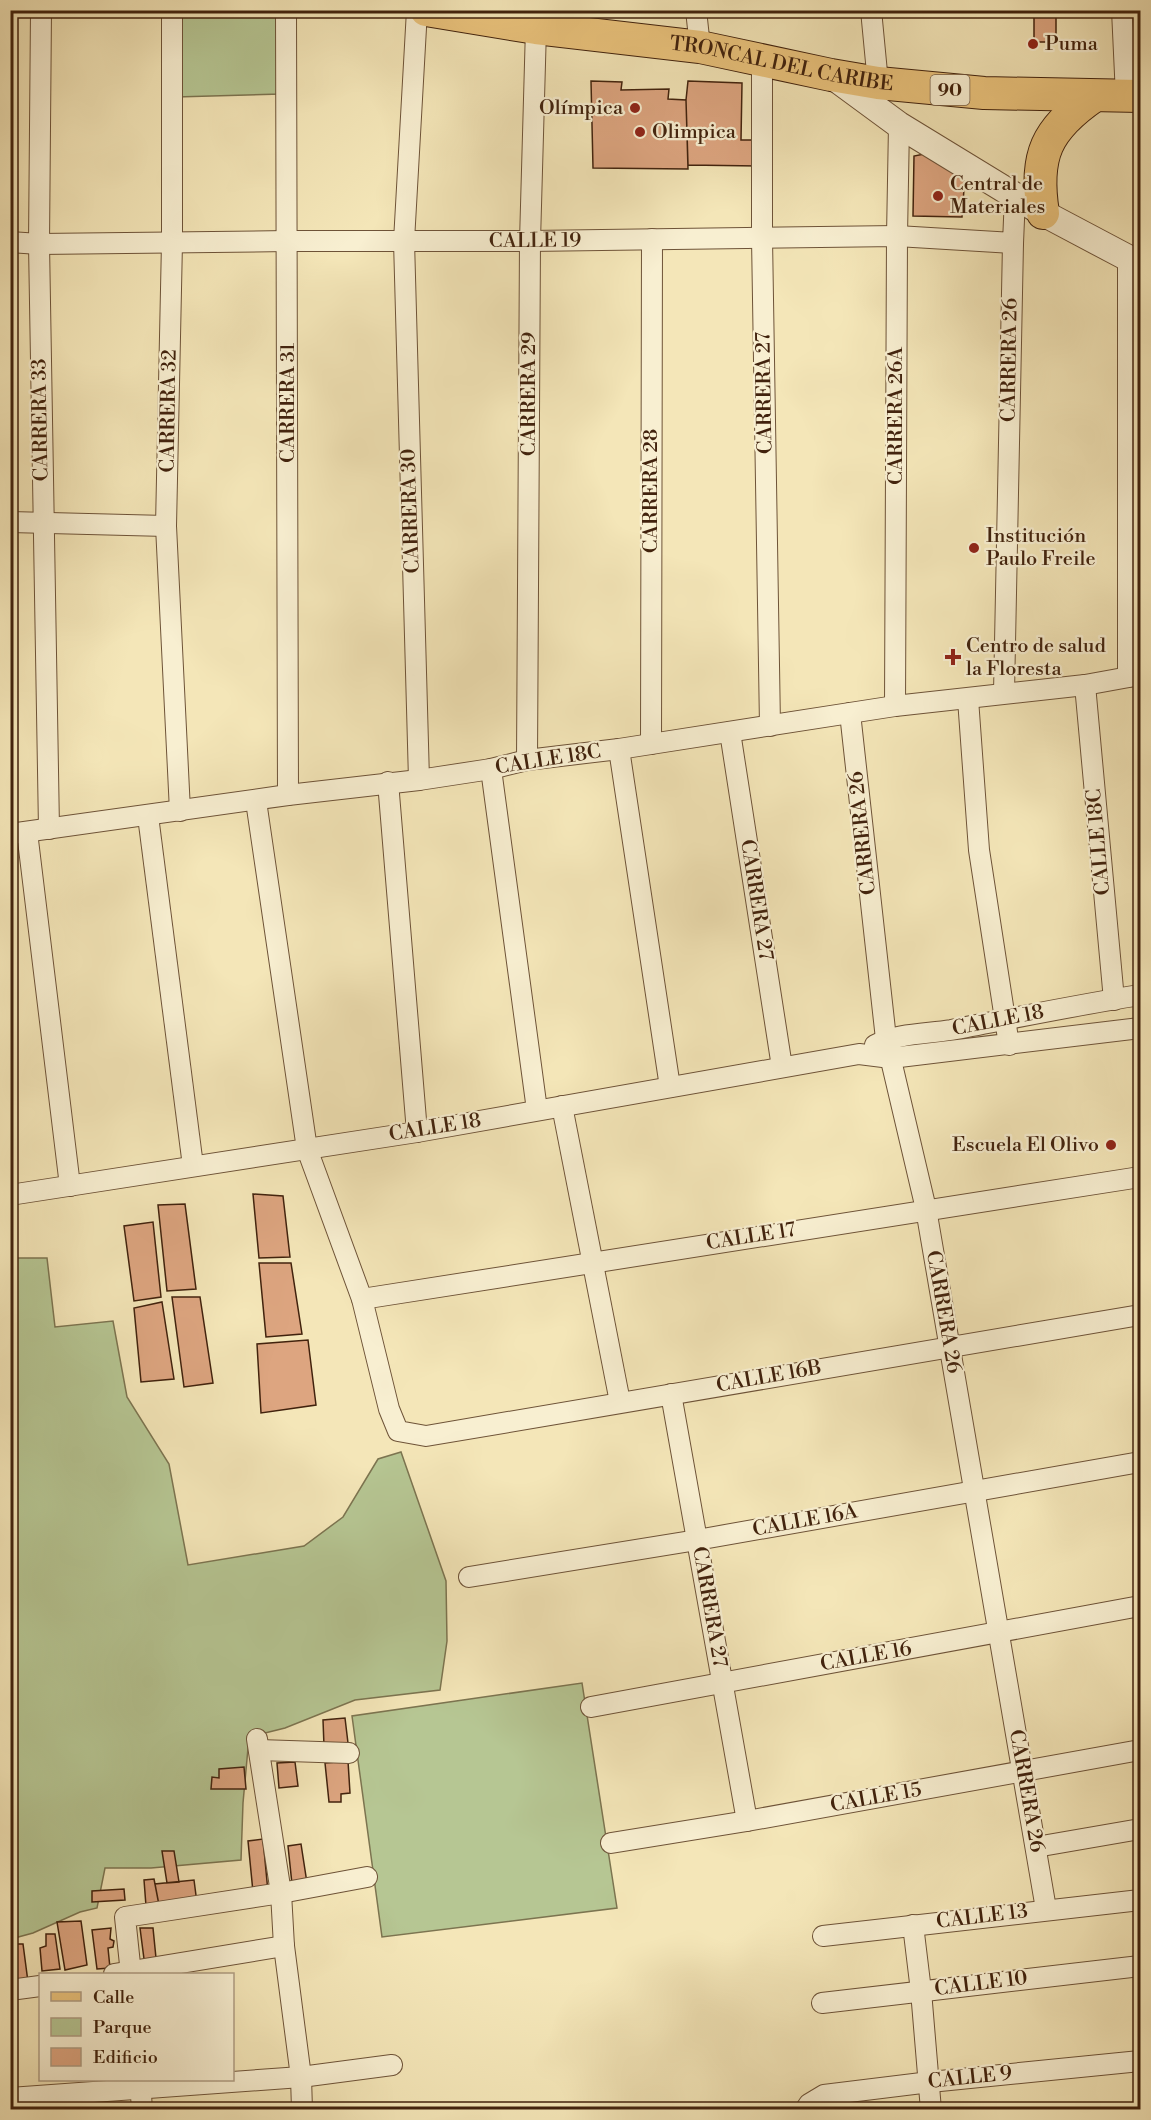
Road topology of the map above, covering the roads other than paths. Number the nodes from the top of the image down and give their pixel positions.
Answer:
1 (41, 10) edge
2 (172, 10) edge
3 (286, 10) edge
4 (417, 10) edge
5 (426, 10) edge
6 (696, 10) edge
7 (871, 10) edge
8 (1122, 10) edge
9 (536, 28) junction
10 (700, 47) junction
11 (762, 61) junction
12 (831, 75) junction
13 (878, 83) junction
14 (1094, 96) junction
15 (1133, 96) edge
16 (900, 125) junction
17 (1015, 196) junction
18 (1043, 213) junction
19 (897, 236) junction
20 (652, 238) junction
21 (762, 238) junction
22 (288, 241) junction
23 (404, 241) junction
24 (530, 241) junction
25 (10, 242) edge
26 (172, 242) junction
27 (1013, 243) junction
28 (39, 244) junction
29 (1134, 260) edge
30 (10, 522) edge
31 (43, 522) junction
32 (166, 526) junction
33 (1134, 676) edge
34 (1085, 685) junction
35 (1004, 693) junction
36 (968, 699) junction
37 (895, 706) junction
38 (850, 713) junction
39 (770, 726) junction
40 (730, 732) junction
41 (651, 744) junction
42 (619, 749) junction
43 (526, 760) junction
44 (490, 769) junction
45 (418, 780) junction
46 (388, 782) junction
47 (288, 795) junction
48 (256, 801) junction
49 (180, 811) junction
50 (148, 816) junction
51 (49, 829) junction
52 (19, 833) edge
53 (1140, 995) edge
54 (1113, 1000) junction
55 (1005, 1018) junction
56 (1140, 1028) edge
57 (1009, 1045) junction
58 (889, 1049) junction
59 (782, 1067) junction
60 (670, 1087) junction
61 (562, 1106) junction
62 (537, 1110) junction
63 (417, 1132) junction
64 (307, 1149) junction
65 (193, 1166) junction
66 (1140, 1177) edge
67 (70, 1186) junction
68 (10, 1195) edge
69 (926, 1209) junction
70 (592, 1263) junction
71 (362, 1299) junction
72 (1140, 1315) edge
73 (949, 1347) junction
74 (671, 1394) junction
75 (620, 1402) junction
76 (1140, 1462) edge
77 (974, 1490) junction
78 (697, 1540) junction
79 (469, 1576) dead end
80 (1140, 1606) edge
81 (999, 1632) junction
82 (722, 1683) junction
83 (591, 1707) dead end
84 (1140, 1750) edge
85 (350, 1753) dead end
86 (1022, 1771) junction
87 (747, 1821) junction
88 (1140, 1829) edge
89 (611, 1843) dead end
90 (1036, 1847) junction
91 (368, 1877) dead end
92 (281, 1893) junction
93 (1140, 1900) edge
94 (1046, 1910) junction
95 (913, 1925) junction
96 (823, 1936) dead end
97 (284, 1946) junction
98 (1140, 1966) edge
99 (125, 1973) edge
100 (131, 1973) edge
101 (39, 1986) edge
102 (10, 1990) edge
103 (921, 1991) junction
104 (822, 2003) dead end
105 (1140, 2061) edge
106 (392, 2066) dead end
107 (302, 2077) junction
108 (234, 2080) edge
109 (209, 2081) edge
110 (930, 2082) junction
111 (140, 2084) edge
112 (10, 2098) edge
113 (142, 2109) edge
114 (302, 2109) edge
115 (805, 2109) edge
116 (931, 2109) edge

1 - 28 street, CARRERA 33
2 - 26 street, CARRERA 32
3 - 22 street, CARRERA 31
4 - 23 street, CARRERA 30
5 - 9 main road, TRONCAL DEL CARIBE / 90
6 - 10 street
7 - 13 street
8 - 15 street
9 - 10 main road, TRONCAL DEL CARIBE / 90
9 - 24 street, CARRERA 29
10 - 11 main road, TRONCAL DEL CARIBE / 90
11 - 12 main road, TRONCAL DEL CARIBE / 90
11 - 21 street, CARRERA 27
12 - 13 main road, TRONCAL DEL CARIBE / 90
12 - 16 street
13 - 14 main road, TRONCAL DEL CARIBE / 90
14 - 15 main road, TRONCAL DEL CARIBE / 90
14 - 18 main road
16 - 17 street
16 - 19 street, CARRERA 26A
17 - 18 street
17 - 27 street
18 - 29 street
19 - 21 street, CALLE 19
19 - 27 street, CALLE 19
19 - 37 street, CARRERA 26A
20 - 21 street, CALLE 19
20 - 24 street, CALLE 19
20 - 41 street, CARRERA 28
21 - 39 street, CARRERA 27
22 - 23 street, CALLE 19
22 - 26 street, CALLE 19
22 - 47 street, CARRERA 31
23 - 24 street, CALLE 19
23 - 45 street, CARRERA 30
24 - 43 street, CARRERA 29
25 - 28 street, CALLE 19
26 - 28 street, CALLE 19
26 - 32 street, CARRERA 32
27 - 35 street, CARRERA 26
28 - 31 street, CARRERA 33
29 - 33 street
30 - 31 street
31 - 32 street
31 - 51 street, CARRERA 33
32 - 49 street, CARRERA 32
33 - 34 street, CALLE 18C
34 - 35 street, CALLE 18C
34 - 54 street, CALLE 18C
35 - 36 street, CALLE 18C
36 - 37 street, CALLE 18C
36 - 55 street
37 - 38 street, CALLE 18C
38 - 39 street, CALLE 18C
38 - 58 street, CARRERA 26
39 - 40 street, CALLE 18C
40 - 41 street, CALLE 18C
40 - 59 street, CARRERA 27
41 - 42 street, CALLE 18C
42 - 43 street, CALLE 18C
42 - 60 street
43 - 44 street, CALLE 18C
44 - 45 street, CALLE 18C
44 - 62 street
45 - 46 street, CALLE 18C
46 - 47 street, CALLE 18C
46 - 63 street
47 - 48 street, CALLE 18C
48 - 49 street, CALLE 18C
48 - 64 street
49 - 50 street, CALLE 18C
50 - 51 street, CALLE 18C
50 - 65 street
51 - 52 street, CALLE 18C
52 - 67 street
53 - 54 street, CALLE 18
54 - 55 street, CALLE 18
55 - 57 street
55 - 58 street, CALLE 18
56 - 57 street, CALLE 18
57 - 58 street, CALLE 18
58 - 59 street, CALLE 18
58 - 69 street, CARRERA 26
59 - 60 street, CALLE 18
60 - 61 street, CALLE 18
61 - 62 street, CALLE 18
61 - 70 street
62 - 63 street, CALLE 18
63 - 64 street, CALLE 18
64 - 65 street, CALLE 18
64 - 71 street
65 - 67 street, CALLE 18
66 - 69 street, CALLE 17
67 - 68 street, CALLE 18
69 - 70 street, CALLE 17
69 - 73 street, CARRERA 26
70 - 71 street, CALLE 17
70 - 75 street
71 - 75 street, CALLE 16B
72 - 73 street, CALLE 16B
73 - 74 street, CALLE 16B
73 - 77 street, CARRERA 26
74 - 75 street, CALLE 16B
74 - 78 street, CARRERA 27
76 - 77 street, CALLE 16A
77 - 78 street, CALLE 16A
77 - 81 street, CARRERA 26
78 - 79 street, CALLE 16A
78 - 82 street, CARRERA 27
80 - 81 street, CALLE 16
81 - 82 street, CALLE 16
81 - 86 street, CARRERA 26
82 - 83 street, CALLE 16
82 - 87 street, CARRERA 27
84 - 86 street, CALLE 15
85 - 92 street
86 - 87 street, CALLE 15
86 - 90 street, CARRERA 26
87 - 89 street, CALLE 15
88 - 90 street
90 - 94 street, CARRERA 26
91 - 92 street
92 - 97 street
92 - 99 street
93 - 94 street, CALLE 13
94 - 95 street, CALLE 13
95 - 96 street, CALLE 13
95 - 103 street
97 - 100 street
97 - 107 street
98 - 103 street, CALLE 10
101 - 102 street
103 - 104 street, CALLE 10
103 - 110 street
105 - 110 street, CALLE 9
106 - 107 street
107 - 108 street
107 - 114 street
109 - 111 street
110 - 115 street, CALLE 9
110 - 116 street
111 - 112 street
111 - 113 street

